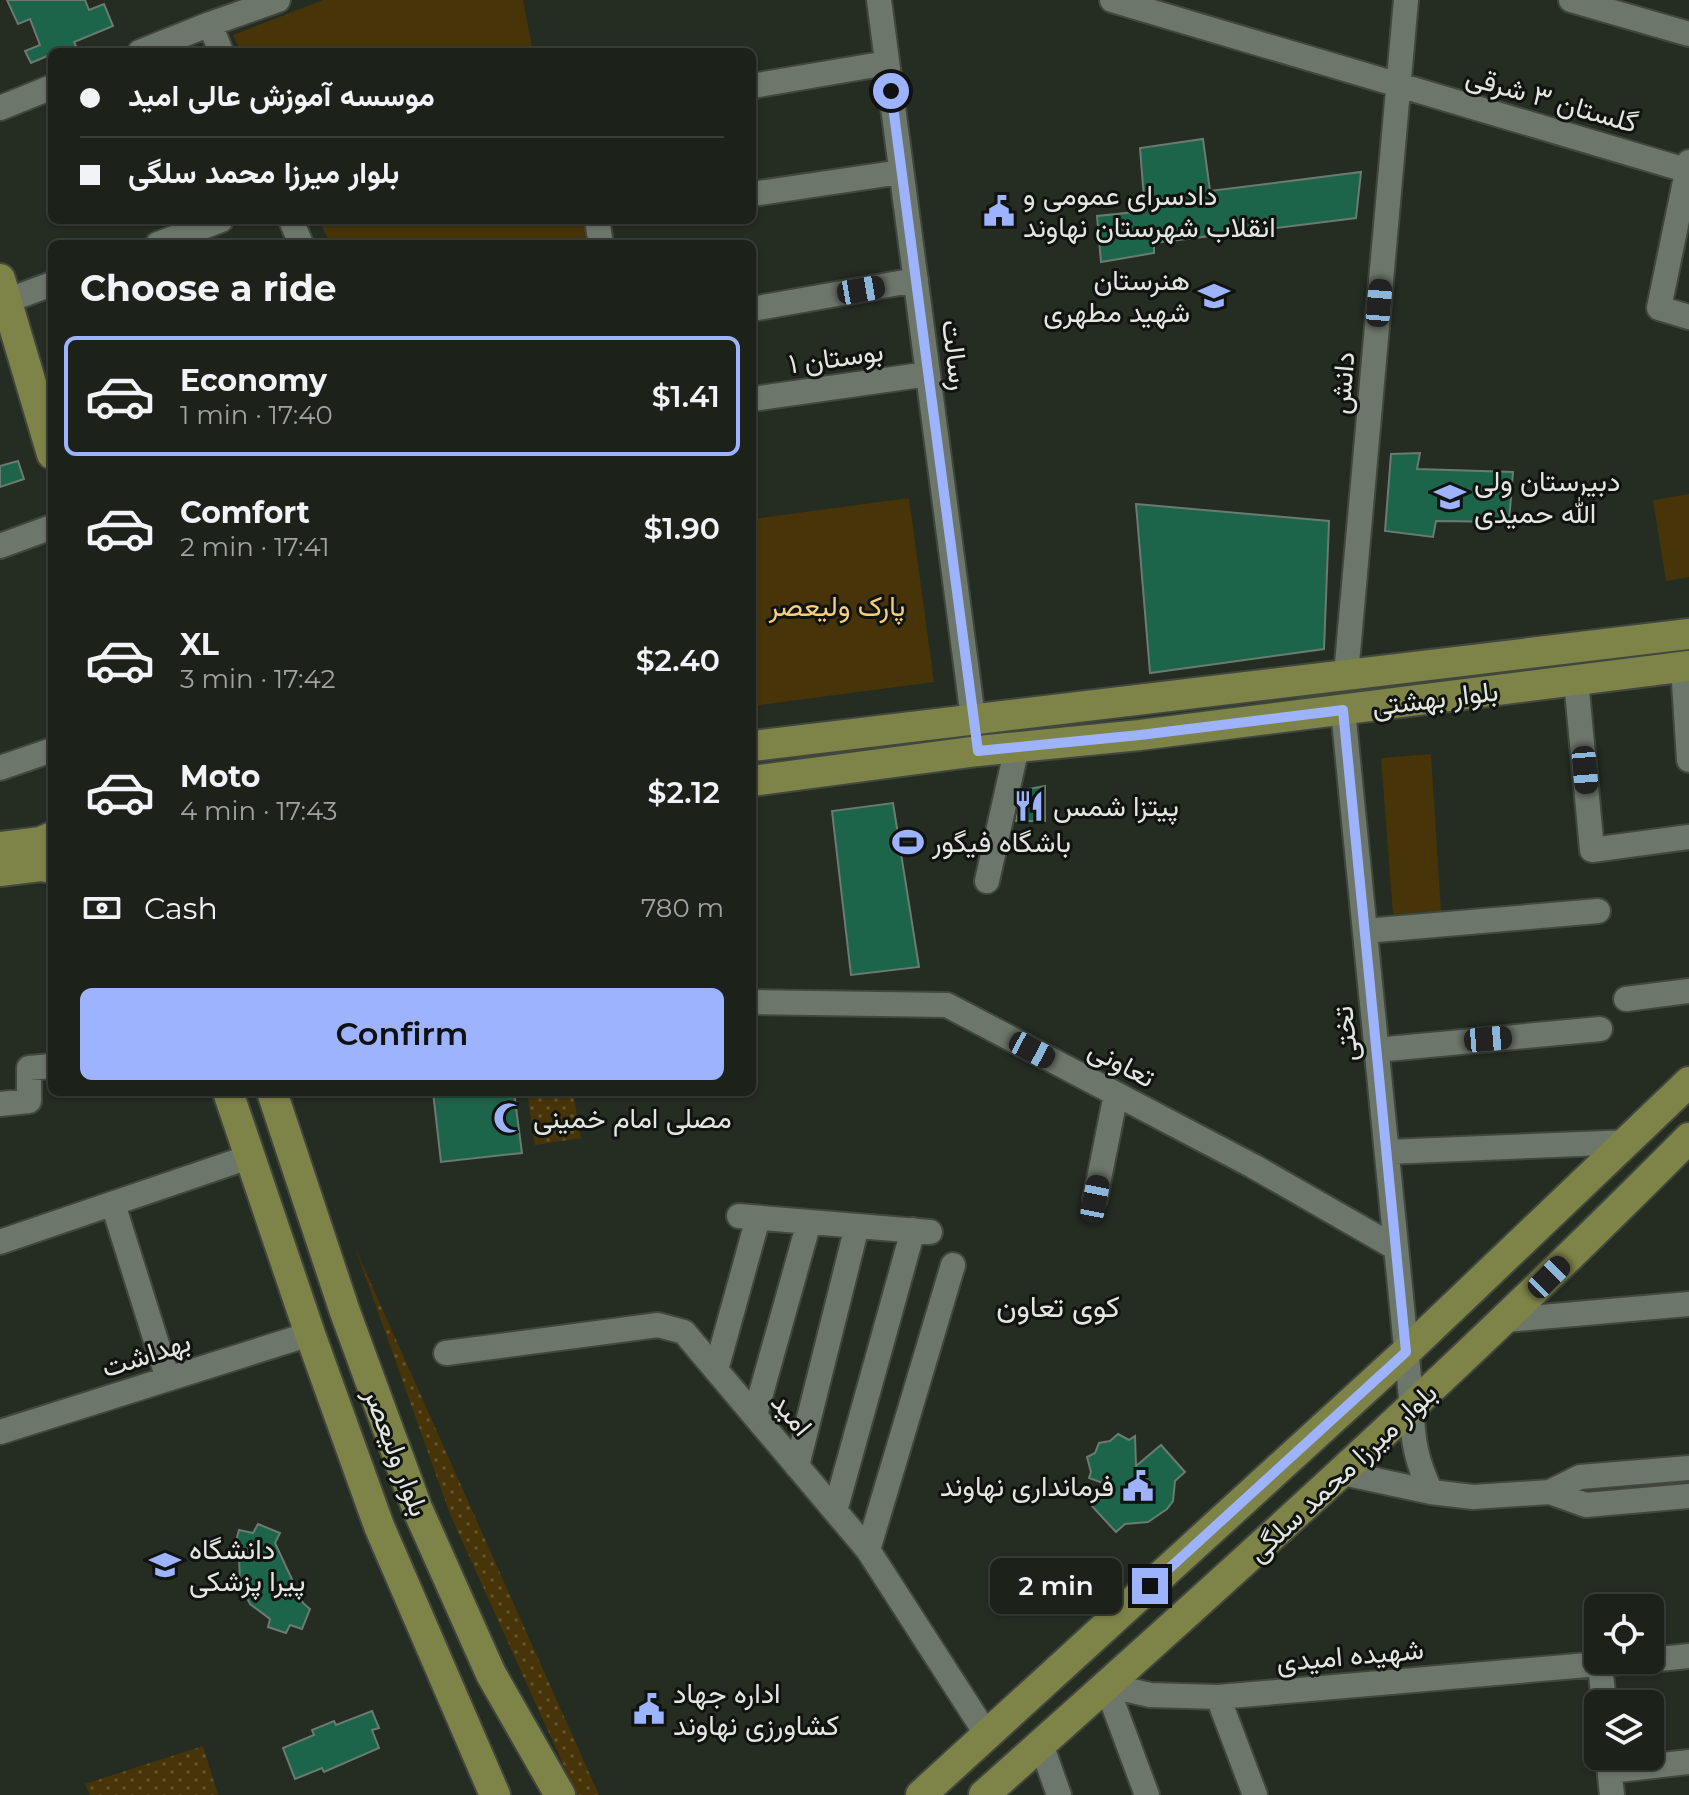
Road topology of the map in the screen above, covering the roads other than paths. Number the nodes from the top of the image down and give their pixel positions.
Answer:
1 (278, 0) edge
2 (879, 0) edge
3 (1112, 0) edge
4 (1406, 0) edge
5 (1571, 0) edge
6 (210, 24) junction
7 (1689, 34) edge
8 (150, 48) edge
9 (219, 48) edge
10 (887, 63) junction
11 (756, 85) edge
12 (1399, 86) junction
13 (48, 89) edge
14 (0, 108) edge
15 (1688, 168) edge
16 (901, 172) junction
17 (756, 193) edge
18 (210, 224) edge
19 (168, 240) edge
20 (916, 280) junction
21 (48, 284) edge
22 (3, 290) edge
23 (756, 308) edge
24 (1689, 317) edge
25 (928, 374) junction
26 (756, 398) edge
27 (48, 441) edge
28 (48, 528) edge
29 (0, 546) edge
30 (1689, 634) edge
31 (1686, 666) edge
32 (1346, 675) junction
33 (1576, 680) junction
34 (1343, 710) junction
35 (973, 718) junction
36 (756, 745) edge
37 (1017, 747) junction
38 (48, 751) edge
39 (978, 751) junction
40 (1689, 760) edge
41 (0, 768) edge
42 (756, 780) edge
43 (1689, 837) edge
44 (48, 839) edge
45 (0, 847) edge
46 (48, 867) edge
47 (0, 871) edge
48 (987, 881) dead end
49 (1598, 911) dead end
50 (1365, 931) junction
51 (1689, 991) edge
52 (1626, 999) dead end
53 (756, 1002) edge
54 (1600, 1029) dead end
55 (1376, 1050) junction
56 (48, 1066) edge
57 (1689, 1082) edge
58 (1116, 1094) junction
59 (229, 1096) edge
60 (273, 1096) edge
61 (0, 1104) edge
62 (1630, 1142) junction
63 (1686, 1144) edge
64 (1387, 1152) junction
65 (249, 1157) junction
66 (1095, 1199) dead end
67 (113, 1204) junction
68 (809, 1222) junction
69 (857, 1226) junction
70 (0, 1242) edge
71 (1396, 1248) junction
72 (953, 1265) dead end
73 (1689, 1304) edge
74 (1506, 1320) junction
75 (310, 1334) junction
76 (1406, 1352) junction
77 (446, 1353) dead end
78 (716, 1370) junction
79 (168, 1379) junction
80 (1412, 1408) junction
81 (755, 1415) junction
82 (0, 1423) edge
83 (0, 1432) edge
84 (797, 1466) junction
85 (1689, 1468) edge
86 (1343, 1473) junction
87 (1431, 1492) junction
88 (1550, 1492) junction
89 (1689, 1496) edge
90 (417, 1508) junction
91 (835, 1511) junction
92 (379, 1526) junction
93 (868, 1550) junction
94 (1689, 1656) edge
95 (1664, 1658) edge
96 (1584, 1665) edge
97 (1106, 1685) junction
98 (1218, 1697) junction
99 (987, 1735) junction
100 (1041, 1744) junction
101 (1689, 1762) edge
102 (1610, 1774) edge
103 (495, 1795) edge
104 (560, 1795) edge
105 (921, 1795) edge
106 (984, 1795) edge
107 (1059, 1795) edge
108 (1147, 1795) edge
109 (1255, 1795) edge

1 - 6 street
2 - 10 street, رسالت
3 - 12 street, گلستان ۳ شرقی
4 - 12 street, دانش
5 - 7 street
6 - 8 street
6 - 9 street
10 - 11 street
10 - 16 street, رسالت
12 - 15 street, گلستان ۳ شرقی
12 - 32 street, دانش
13 - 14 street
15 - 24 street
16 - 17 street
16 - 20 street, رسالت
18 - 19 street
20 - 23 street
20 - 25 street, رسالت
21 - 22 street
22 - 27 main road
25 - 26 street, بوستان ۱
25 - 35 street, رسالت
28 - 29 street
30 - 32 main road, بلوار بهشتی
31 - 33 main road, بلوار بهشتی
31 - 40 street
32 - 34 main road
32 - 35 main road, بلوار بهشتی
33 - 34 main road, بلوار بهشتی
33 - 43 street
34 - 37 main road, بلوار بهشتی
34 - 50 street, تختی
35 - 36 main road, بلوار بهشتی
35 - 39 main road
37 - 39 main road, بلوار بهشتی
37 - 48 street
38 - 41 street
39 - 42 main road, بلوار بهشتی
44 - 45 main road
46 - 47 main road
49 - 50 street
50 - 55 street, تختی
51 - 52 street
53 - 58 street, تعاونی
54 - 55 street
55 - 64 street, تختی
56 - 61 street
57 - 62 main road, بلوار میرزا محمد سلگی
58 - 66 street
58 - 71 street, تعاونی
59 - 65 main road, بلوار ولیعصر
60 - 90 main road, بلوار ولیعصر
62 - 64 street
62 - 76 main road, بلوار میرزا محمد سلگی
63 - 74 main road, بلوار میرزا محمد سلگی
64 - 71 street, تختی
65 - 67 street
65 - 75 main road, بلوار ولیعصر
67 - 70 street
67 - 79 street
68 - 69 street
68 - 78 street
68 - 81 street
69 - 84 street
69 - 91 street
71 - 76 street, تختی
72 - 93 street
73 - 74 street
74 - 80 main road, بلوار میرزا محمد سلگی
75 - 79 street, بهداشت
75 - 92 main road, بلوار ولیعصر
76 - 80 street, تختی
76 - 99 main road, بلوار میرزا محمد سلگی
77 - 78 street, امید
78 - 81 street, امید
79 - 83 street, بهداشت
80 - 86 main road, بلوار میرزا محمد سلگی
80 - 87 street, تختی
81 - 84 street, امید
82 - 83 street
84 - 91 street, امید
85 - 88 street
86 - 87 street
86 - 97 main road, بلوار میرزا محمد سلگی
87 - 88 street
88 - 89 street
90 - 92 main road
90 - 104 main road, بلوار ولیعصر
91 - 93 street, امید
92 - 103 main road, بلوار ولیعصر
93 - 99 street, امید
94 - 95 street, شهیده امیدی
96 - 98 street, شهیده امیدی
97 - 98 street, شهیده امیدی
97 - 100 main road, بلوار میرزا محمد سلگی
97 - 108 street
98 - 109 street
99 - 105 main road, بلوار میرزا محمد سلگی
100 - 106 main road, بلوار میرزا محمد سلگی
100 - 107 street
101 - 102 street

